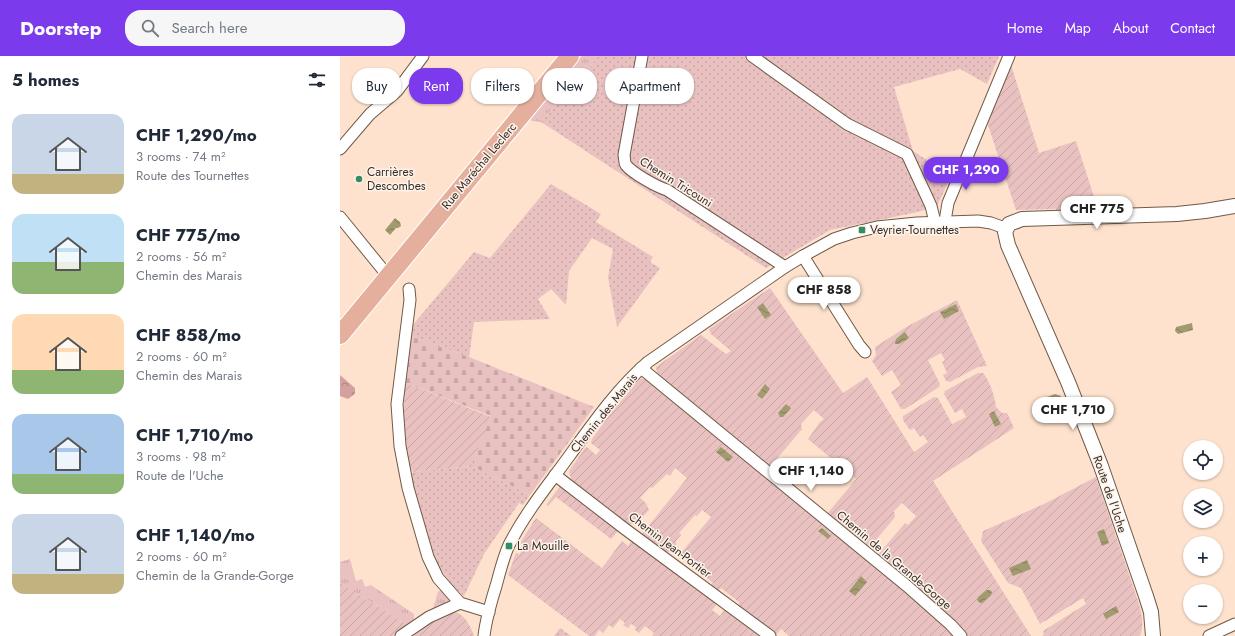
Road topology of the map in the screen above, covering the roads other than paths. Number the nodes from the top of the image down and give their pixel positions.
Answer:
1 (423, 56) edge
2 (570, 56) edge
3 (642, 56) edge
4 (752, 56) edge
5 (1010, 56) edge
6 (340, 149) edge
7 (1235, 206) edge
8 (340, 217) edge
9 (940, 222) junction
10 (1005, 228) junction
11 (803, 256) junction
12 (785, 267) junction
13 (388, 276) junction
14 (409, 289) dead end
15 (340, 335) edge
16 (865, 352) dead end
17 (641, 368) junction
18 (555, 475) junction
19 (460, 603) junction
20 (489, 612) junction
21 (1235, 625) edge
22 (401, 636) edge
23 (484, 636) edge
24 (770, 636) edge
25 (961, 636) edge
26 (1153, 636) edge
27 (1209, 636) edge

1 - 6 street
2 - 13 main road, Rue Maréchal Leclerc
3 - 12 street, Chemin Tricouni
4 - 9 street
5 - 9 street
7 - 10 street
8 - 13 street
9 - 10 street, Chemin des Marais
9 - 11 street, Chemin des Marais
10 - 26 street, Route de l'Uche
11 - 12 street, Chemin des Marais
11 - 16 street
12 - 17 street, Chemin des Marais
13 - 15 main road, Rue Maréchal Leclerc
14 - 19 street
17 - 18 street, Chemin des Marais
17 - 25 street, Chemin de la Grande-Gorge
18 - 20 street, Chemin des Marais
18 - 24 street, Chemin Jean-Portier
19 - 20 street
19 - 22 street
20 - 23 street, Chemin des Marais
21 - 27 street

